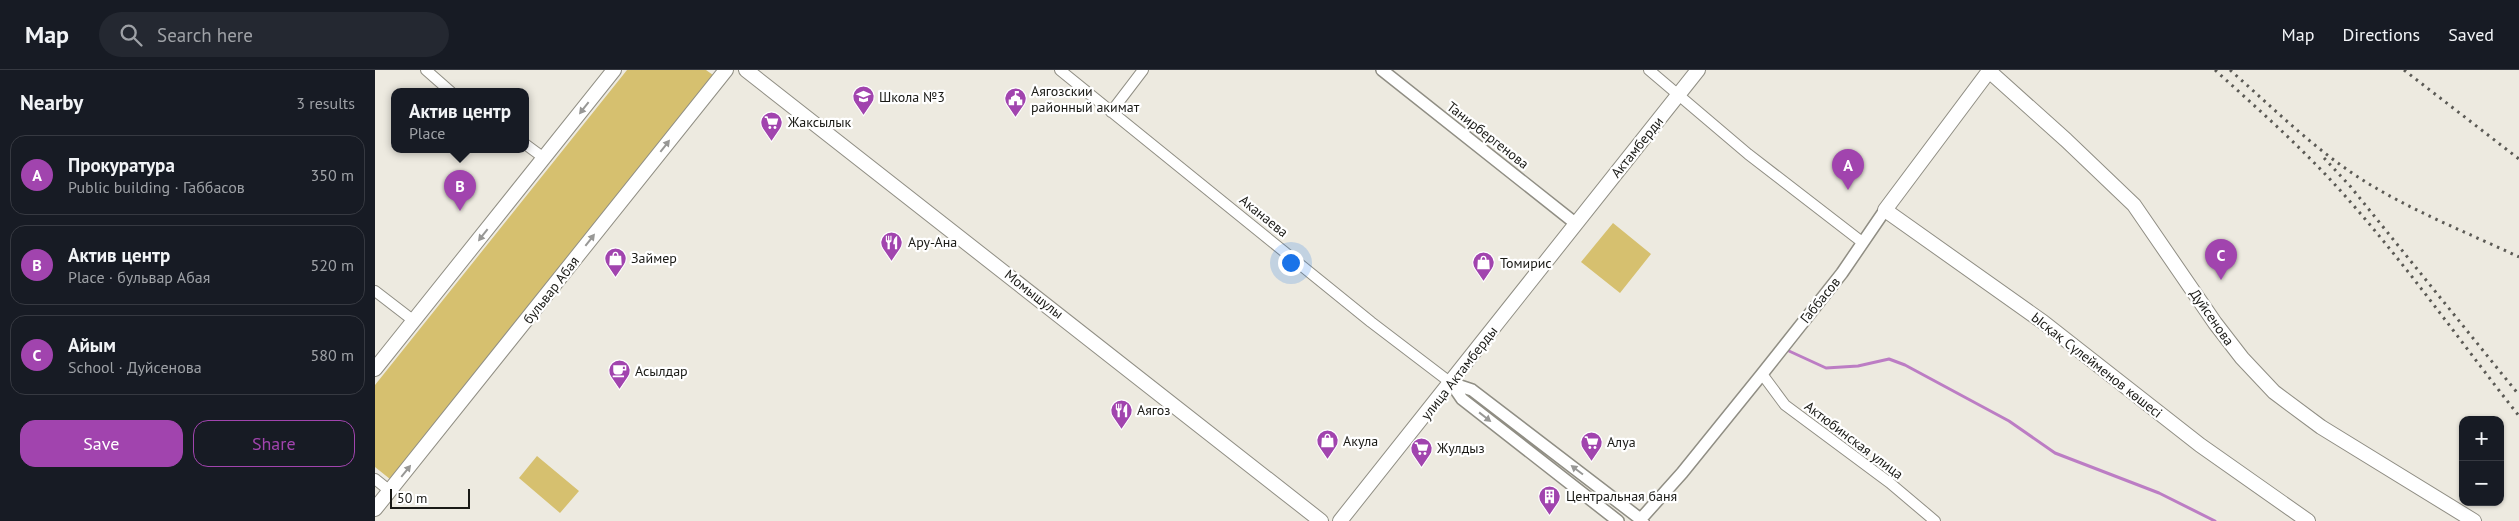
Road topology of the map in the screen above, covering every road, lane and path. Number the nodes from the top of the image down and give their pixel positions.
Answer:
1 (426, 70) edge
2 (615, 70) edge
3 (726, 70) edge
4 (746, 70) edge
5 (1060, 70) edge
6 (1143, 70) edge
7 (1382, 70) edge
8 (1649, 70) edge
9 (1698, 70) edge
10 (1989, 70) edge
11 (446, 88) edge
12 (1679, 94) junction
13 (1111, 112) junction
14 (529, 147) edge
15 (544, 158) junction
16 (1885, 210) junction
17 (1575, 223) junction
18 (1862, 242) junction
19 (375, 291) edge
20 (414, 321) junction
21 (375, 369) edge
22 (1762, 374) junction
23 (1451, 383) junction
24 (375, 479) edge
25 (390, 491) junction
26 (375, 509) edge
27 (1641, 520) edge
28 (1321, 521) edge
29 (1340, 521) edge
30 (1618, 521) edge
31 (1935, 521) edge
32 (2308, 521) edge
33 (2474, 521) edge

1 - 11 street
2 -> 15 main road
25 -> 3 main road, бульвар Абая
4 - 28 main road, Момышулы
5 - 13 street, Аканаева
6 - 13 street
7 - 17 street, Танирбергенова
8 - 12 street
9 - 12 main road, Актамберди
10 - 16 main road, Габбасов
10 - 33 main road, Дуйсенова
12 - 17 main road, Актамберди
12 - 18 street
13 - 23 street, Аканаева
14 - 15 street
15 -> 20 main road
16 - 18 street, Габбасов
16 - 32 main road, Ысқақ Сүлейменов көшесі
17 - 23 main road, улица Актамберды
18 - 22 street, Габбасов
19 - 20 street
20 - 21 main road
22 - 27 street, Габбасов
22 - 31 street, Актюбинская улица
27 -> 23 street, Аканаева
23 - 29 main road, улица Актамберды
23 -> 30 street, Аканаева
24 - 25 street
25 - 26 main road, бульвар Абая

